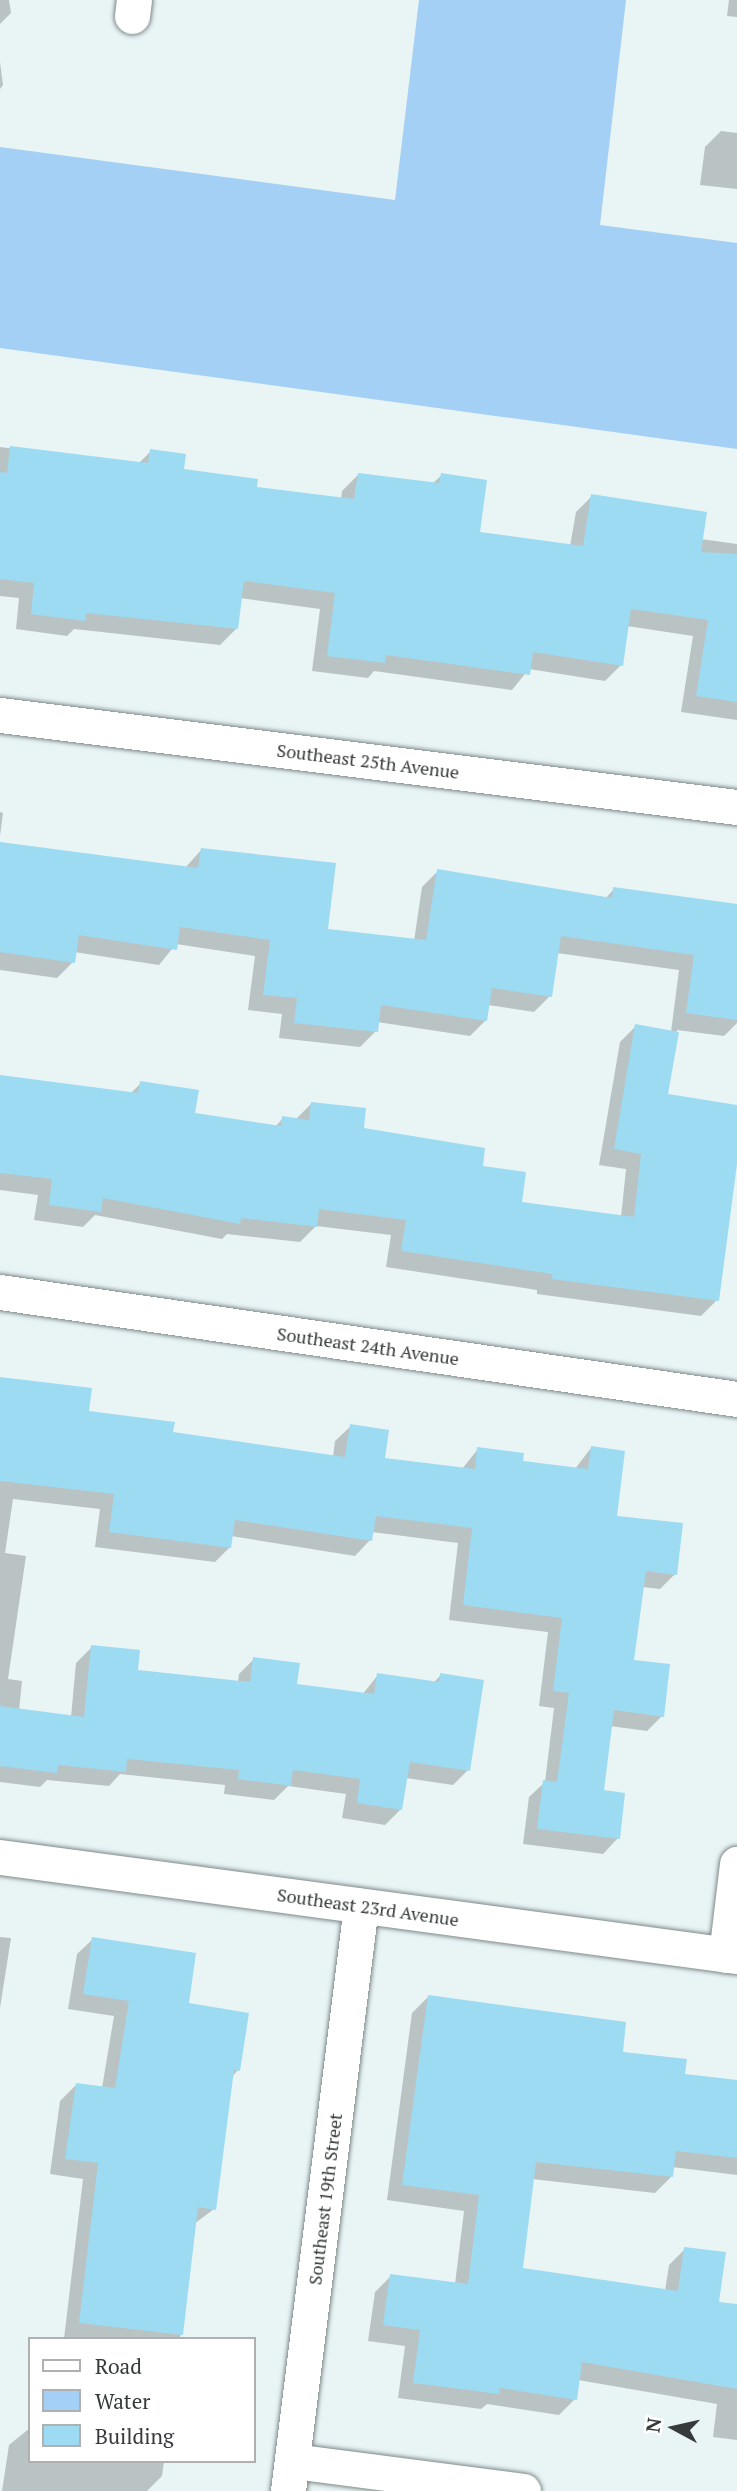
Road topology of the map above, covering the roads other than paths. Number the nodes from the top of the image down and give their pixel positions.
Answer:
1 (0, 715) edge
2 (737, 807) edge
3 (0, 1292) edge
4 (737, 1399) edge
5 (0, 1857) edge
6 (737, 1864) edge
7 (361, 1906) junction
8 (731, 1956) edge
9 (291, 2476) edge
10 (523, 2491) edge

1 - 2 street, Southeast 25th Avenue
3 - 4 street, Southeast 24th Avenue
5 - 7 street, Southeast 23rd Avenue
6 - 8 street
7 - 8 street, Southeast 23rd Avenue
7 - 9 street, Southeast 19th Street
9 - 10 street

